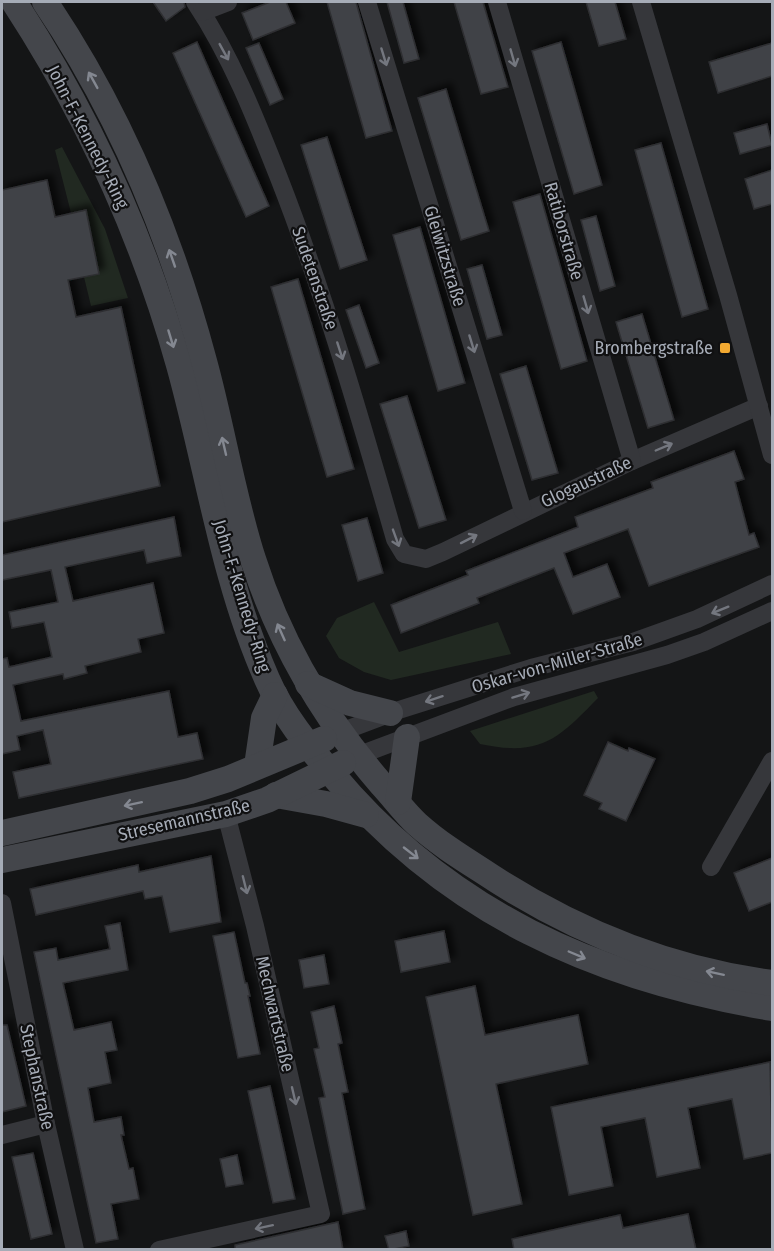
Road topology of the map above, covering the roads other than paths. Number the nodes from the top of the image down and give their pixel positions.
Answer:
1 (14, 2) edge
2 (45, 2) edge
3 (228, 2) edge
4 (367, 2) edge
5 (497, 2) edge
6 (641, 2) edge
7 (198, 7) edge
8 (759, 406) junction
9 (772, 455) edge
10 (632, 461) junction
11 (523, 511) junction
12 (415, 559) joint
13 (772, 584) edge
14 (772, 611) edge
15 (308, 684) junction
16 (275, 695) junction
17 (390, 713) junction
18 (338, 733) junction
19 (407, 737) junction
20 (309, 746) junction
21 (357, 756) junction
22 (772, 761) edge
23 (257, 766) junction
24 (328, 769) junction
25 (276, 795) junction
26 (398, 802) junction
27 (226, 814) junction
28 (366, 815) junction
29 (2, 833) edge
30 (2, 860) edge
31 (711, 867) dead end
32 (2, 903) edge
33 (772, 983) edge
34 (772, 1008) edge
35 (46, 1124) junction
36 (2, 1135) edge
37 (75, 1250) edge
38 (159, 1250) edge

1 -> 16 main road, John-F.-Kennedy-Ring
15 -> 2 main road, John-F.-Kennedy-Ring
3 - 7 street
4 -> 11 street, Gleiwitzstraße
5 -> 10 street, Ratiborstraße
6 - 8 street
7 -> 12 street, Sudetenstraße
8 - 9 street
10 -> 8 street, Glogaustraße
10 - 11 street, Glogaustraße
12 -> 11 street, Glogaustraße
13 -> 17 street, Oskar-von-Miller-Straße
19 -> 14 street, Oskar-von-Miller-Straße
15 - 17 main road
15 - 18 main road, John-F.-Kennedy-Ring
16 - 20 main road, John-F.-Kennedy-Ring
16 - 23 main road
17 - 18 street, Oskar-von-Miller-Straße
18 - 20 main road, Stresemannstraße
18 - 21 main road, John-F.-Kennedy-Ring
19 - 21 street, Oskar-von-Miller-Straße
19 - 26 main road
20 - 23 main road, Stresemannstraße
20 - 24 main road, John-F.-Kennedy-Ring
21 - 24 main road, Stresemannstraße
21 - 26 main road, John-F.-Kennedy-Ring
22 - 31 street
23 -> 29 main road, Stresemannstraße
24 - 25 main road, Stresemannstraße
24 - 28 main road, John-F.-Kennedy-Ring
25 - 27 main road, Stresemannstraße
25 - 28 main road
33 -> 26 main road, John-F.-Kennedy-Ring
27 - 30 main road, Stresemannstraße
27 -> 38 street, Mechwartstraße
28 -> 34 main road, John-F.-Kennedy-Ring
32 - 35 street, Stephanstraße
35 - 36 street
35 - 37 street, Stephanstraße

